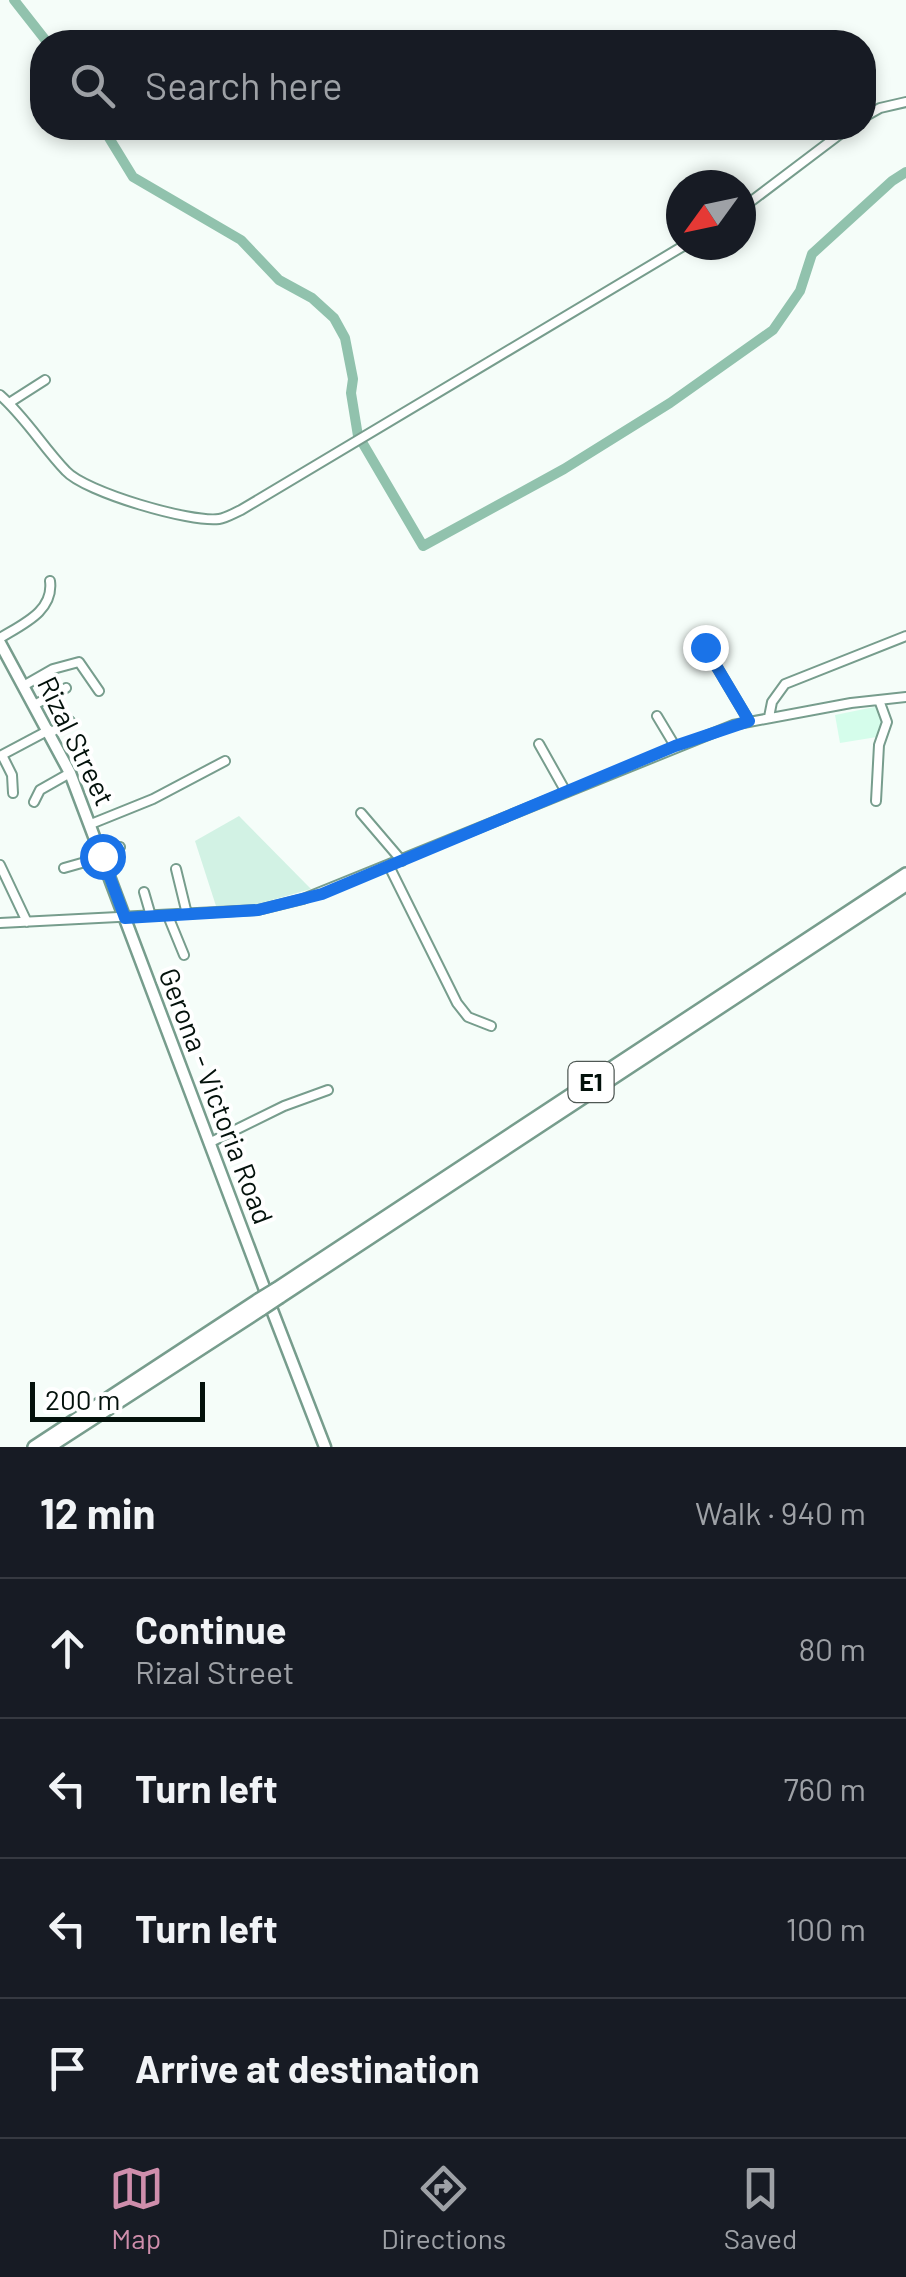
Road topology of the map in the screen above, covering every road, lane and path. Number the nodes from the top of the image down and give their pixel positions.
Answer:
1 (906, 102) edge
2 (876, 110) edge
3 (832, 140) edge
4 (756, 198) edge
5 (666, 256) edge
6 (45, 380) dead end
7 (0, 395) edge
8 (9, 403) junction
9 (50, 581) dead end
10 (906, 636) edge
11 (0, 640) edge
12 (705, 647) dead end
13 (14, 666) junction
14 (0, 674) edge
15 (24, 685) junction
16 (66, 688) dead end
17 (99, 691) dead end
18 (906, 698) edge
19 (878, 700) junction
20 (36, 704) junction
21 (657, 716) dead end
22 (769, 717) junction
23 (70, 721) dead end
24 (749, 721) junction
25 (50, 731) junction
26 (539, 744) dead end
27 (675, 746) junction
28 (1, 756) edge
29 (225, 761) dead end
30 (70, 773) junction
31 (13, 792) dead end
32 (566, 792) junction
33 (876, 801) dead end
34 (34, 802) dead end
35 (361, 813) dead end
36 (91, 824) junction
37 (120, 848) dead end
38 (103, 857) junction
39 (402, 861) junction
40 (0, 865) edge
41 (388, 866) junction
42 (64, 868) dead end
43 (176, 869) dead end
44 (906, 874) edge
45 (906, 885) edge
46 (144, 892) dead end
47 (187, 914) junction
48 (150, 916) junction
49 (168, 916) junction
50 (125, 918) junction
51 (26, 922) junction
52 (0, 923) edge
53 (184, 955) dead end
54 (491, 1026) dead end
55 (328, 1090) dead end
56 (208, 1142) junction
57 (269, 1299) junction
58 (34, 1447) edge
59 (49, 1447) edge
60 (325, 1447) edge

1 - 2 street
3 - 4 street
5 - 8 street
6 - 8 street
7 - 8 street
9 - 11 street
10 - 22 street
11 - 13 main road, Rizal Street
12 - 24 street
13 - 14 street
13 - 15 main road, Rizal Street
15 - 17 street
15 - 20 main road, Rizal Street
16 - 20 street
18 - 19 street
19 - 22 street
19 - 33 street
20 - 25 main road, Rizal Street
21 - 27 street
22 - 24 street
23 - 25 street
24 - 27 street
25 - 28 street
25 - 30 main road, Rizal Street
26 - 32 street
27 - 32 street
28 - 31 street
29 - 36 street
30 - 34 street
30 - 36 main road, Rizal Street
32 - 39 street
35 - 39 street
36 - 38 main road, Rizal Street
37 - 38 street
38 - 42 street
38 - 50 main road, Rizal Street
39 - 41 street
40 - 51 street
41 - 47 street
41 - 54 street
43 - 47 street
44 - 57 highway, E1
45 - 57 highway, E1
46 - 48 street
47 - 49 street
48 - 49 street
48 - 50 street
49 - 53 street
50 - 51 street
50 - 56 main road, Gerona - Victoria Road
51 - 52 street
55 - 56 street
56 - 57 main road, Gerona - Victoria Road
57 - 58 highway, E1
57 - 59 highway, E1
57 - 60 main road, Gerona - Victoria Road

